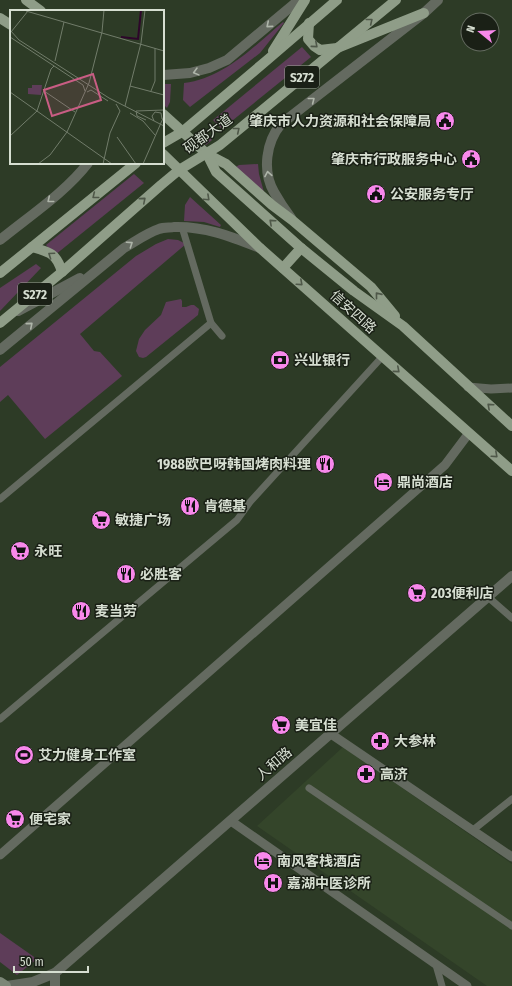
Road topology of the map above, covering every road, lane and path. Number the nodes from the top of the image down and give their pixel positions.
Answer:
1 (299, 0) edge
2 (305, 0) edge
3 (337, 0) edge
4 (396, 0) edge
5 (438, 0) edge
6 (424, 13) junction
7 (0, 18) edge
8 (309, 23) junction
9 (10, 24) edge
10 (337, 48) junction
11 (266, 61) junction
12 (164, 76) edge
13 (164, 115) edge
14 (182, 132) junction
15 (164, 142) edge
16 (207, 154) junction
17 (164, 155) edge
18 (87, 164) edge
19 (135, 164) edge
20 (179, 170) junction
21 (292, 220) junction
22 (182, 227) junction
23 (0, 240) edge
24 (32, 247) junction
25 (260, 248) junction
26 (301, 248) junction
27 (100, 268) junction
28 (283, 268) junction
29 (62, 272) junction
30 (0, 273) edge
31 (8, 316) junction
32 (0, 323) edge
33 (211, 323) junction
34 (403, 326) junction
35 (222, 336) dead end
36 (0, 350) edge
37 (382, 357) junction
38 (468, 386) junction
39 (512, 388) edge
40 (512, 426) edge
41 (469, 433) junction
42 (512, 471) edge
43 (0, 499) edge
44 (512, 576) edge
45 (488, 597) junction
46 (512, 618) edge
47 (0, 718) edge
48 (331, 734) junction
49 (309, 788) dead end
50 (512, 799) edge
51 (231, 821) junction
52 (473, 830) junction
53 (0, 855) edge
54 (512, 857) edge
55 (512, 926) edge
56 (436, 965) junction
57 (55, 973) junction
58 (0, 982) edge
59 (7, 986) edge
60 (55, 986) edge
61 (442, 986) edge
62 (467, 986) edge

1 -> 12 street
2 - 11 main road
3 - 8 main road, 砚都大道 / S272
10 -> 4 main road, 砚都大道 / S272
5 - 6 street
6 - 10 main road
21 -> 6 street
7 - 9 main road
8 -> 10 main road
8 - 11 main road, 砚都大道 / S272
16 -> 10 main road, 砚都大道 / S272
11 - 14 main road, 砚都大道 / S272
13 - 14 main road
14 - 15 main road, 砚都大道 / S272
14 - 16 main road
16 - 20 main road, 砚都大道 / S272
16 - 21 main road
26 -> 16 main road, 信安四路
17 - 20 main road, 信安四路
18 -> 23 street
19 -> 24 main road, S272
20 -> 25 main road, 信安四路
29 -> 20 main road, 砚都大道 / S272
34 -> 21 main road
22 - 25 street
27 -> 22 street
22 - 33 street
29 -> 24 main road
24 - 30 main road, S272
25 - 28 main road, 信安四路
26 - 28 main road
26 - 34 main road, 信安四路
27 - 31 street
36 -> 27 street
28 -> 37 main road, 信安四路
29 - 31 main road, 砚都大道 / S272
31 - 32 main road, 砚都大道 / S272
33 - 35 street
33 - 43 street
34 - 38 main road, 信安四路
37 -> 41 main road, 信安四路
37 - 47 street
38 - 39 street
40 -> 38 main road, 信安四路
41 -> 42 main road, 信安四路
41 - 53 street
44 - 45 street, 人和路
45 - 46 street
45 - 48 street, 人和路
48 - 51 street, 人和路
48 - 52 street
49 - 55 street
50 - 52 street
51 - 56 street
51 - 57 street, 人和路
52 - 54 street
56 - 61 street
56 - 62 street
57 - 59 street, 人和路
57 - 60 street
58 - 59 main road

